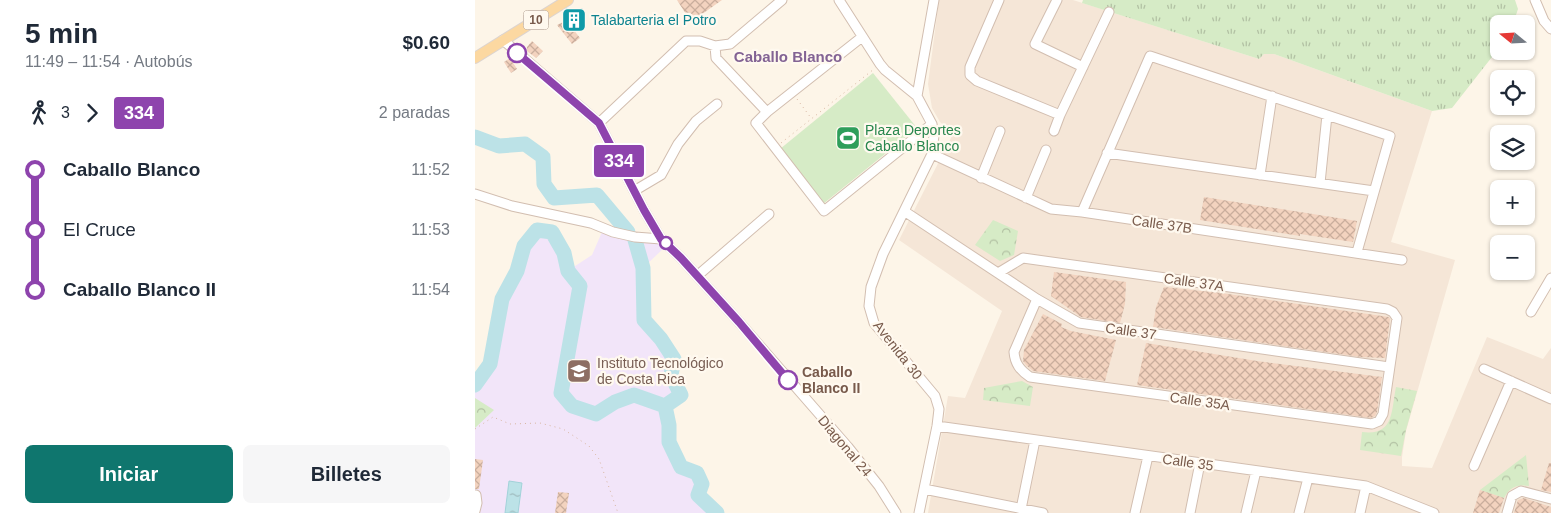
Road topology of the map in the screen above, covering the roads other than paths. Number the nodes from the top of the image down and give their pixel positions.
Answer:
1 (569, 0) edge
2 (783, 0) edge
3 (839, 0) edge
4 (934, 0) edge
5 (999, 0) edge
6 (1057, 0) edge
7 (1535, 0) edge
8 (555, 3) edge
9 (1109, 12) dead end
10 (1551, 29) edge
11 (862, 37) junction
12 (503, 40) junction
13 (715, 46) junction
14 (475, 58) edge
15 (1083, 67) junction
16 (917, 96) junction
17 (1272, 96) junction
18 (717, 104) dead end
19 (767, 112) junction
20 (1327, 114) junction
21 (1060, 115) junction
22 (599, 123) junction
23 (932, 124) junction
24 (1000, 131) dead end
25 (1054, 131) dead end
26 (1046, 150) dead end
27 (1107, 153) junction
28 (932, 154) junction
29 (1260, 175) junction
30 (981, 178) junction
31 (1320, 184) junction
32 (634, 191) junction
33 (1374, 191) junction
34 (475, 194) edge
35 (1026, 198) junction
36 (904, 211) junction
37 (1082, 212) junction
38 (769, 214) dead end
39 (661, 239) junction
40 (1357, 252) junction
41 (1402, 260) dead end
42 (998, 273) junction
43 (697, 276) junction
44 (1551, 278) edge
45 (1037, 299) junction
46 (1531, 312) dead end
47 (1389, 367) junction
48 (1484, 370) dead end
49 (1511, 382) junction
50 (1551, 399) edge
51 (937, 426) junction
52 (1035, 440) junction
53 (1148, 456) junction
54 (1200, 463) junction
55 (1474, 466) dead end
56 (1256, 471) junction
57 (1308, 478) junction
58 (1367, 486) junction
59 (924, 489) junction
60 (476, 495) edge
61 (1551, 499) edge
62 (1021, 509) junction
63 (475, 511) edge
64 (895, 513) edge
65 (919, 513) edge
66 (1043, 513) edge
67 (1135, 513) edge
68 (1189, 513) edge
69 (1246, 513) edge
70 (1299, 513) edge
71 (1360, 513) edge
72 (1434, 513) edge
73 (1507, 513) edge

1 - 8 main road, 10
2 - 13 street
3 - 11 street
4 - 16 street
5 - 21 street
6 - 15 street
7 - 10 street
8 - 12 main road, 10
9 - 15 street
11 - 16 street
11 - 19 street
12 - 14 main road, 10
12 - 22 street, Diagonal 24
13 - 19 street
13 - 22 street
15 - 21 street
16 - 23 street, Avenida 30
17 - 20 street
17 - 27 street
17 - 29 street
18 - 32 street
19 - 23 street
20 - 31 street
20 - 33 street
21 - 25 street
22 - 32 street, Diagonal 24
23 - 28 street, Avenida 30
24 - 30 street
26 - 35 street
27 - 29 street
27 - 37 street
28 - 30 street, Calle 37B
28 - 36 street, Avenida 30
29 - 31 street
30 - 35 street, Calle 37B
31 - 33 street
32 - 39 street, Diagonal 24
33 - 40 street
34 - 39 street
35 - 37 street, Calle 37B
36 - 42 street, Calle 37
36 - 51 street, Avenida 30
37 - 40 street, Calle 37B
38 - 43 street
39 - 43 street, Diagonal 24
40 - 41 street, Calle 37B
42 - 45 street, Calle 37
42 - 47 street, Calle 37A
43 - 64 street, Diagonal 24
44 - 46 street
45 - 47 street, Calle 37
45 - 47 street, Calle 35A
48 - 49 street
49 - 50 street
49 - 55 street
51 - 52 street, Calle 35
51 - 59 street, Avenida 30
52 - 53 street, Calle 35
52 - 62 street
53 - 54 street, Calle 35
53 - 67 street
54 - 56 street, Calle 35
54 - 68 street
56 - 57 street, Calle 35
56 - 69 street
57 - 58 street, Calle 35
57 - 70 street
58 - 71 street
58 - 72 street, Calle 35
59 - 62 street
59 - 65 street, Avenida 30
60 - 63 street
61 - 73 street
62 - 66 street

